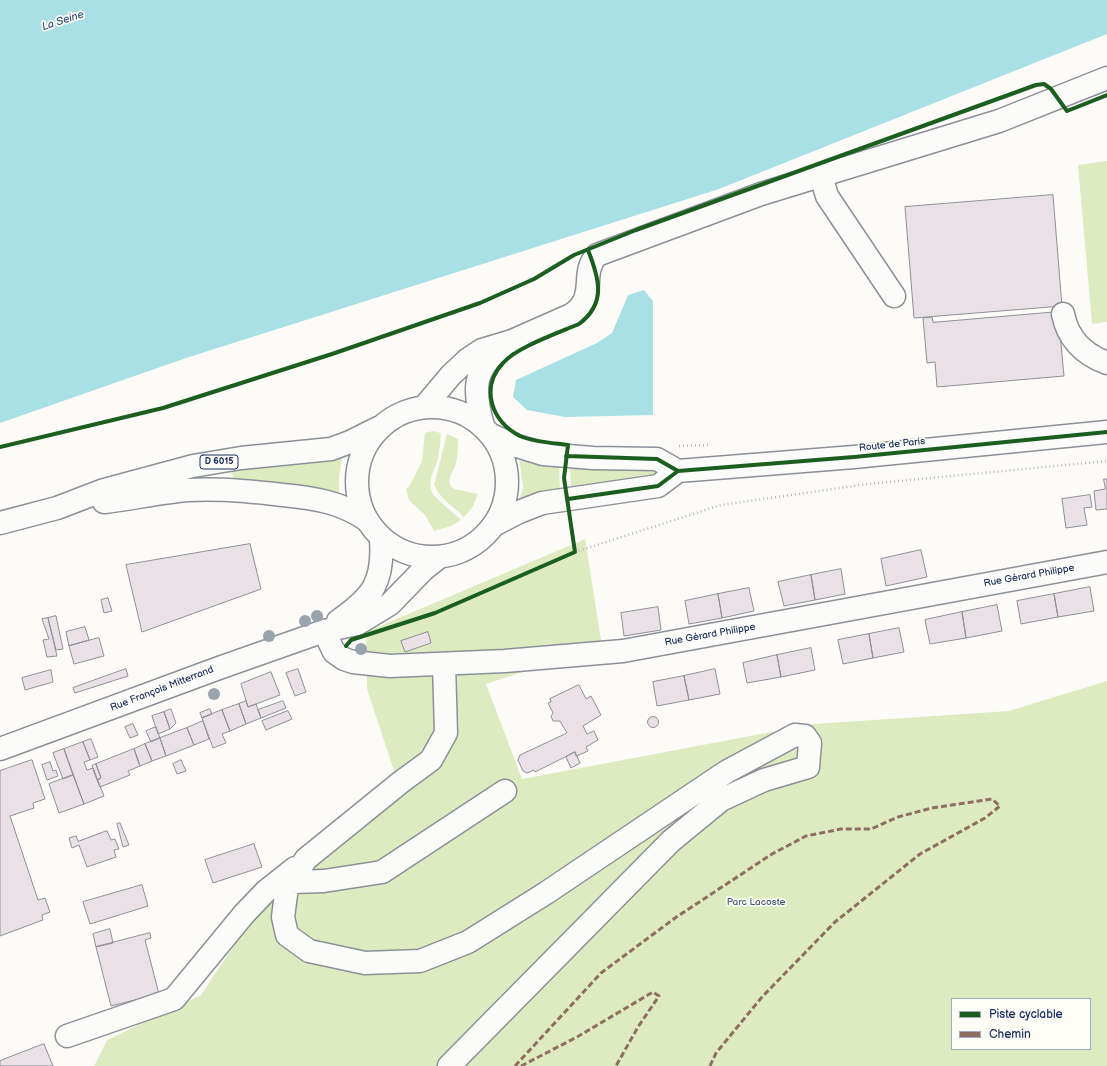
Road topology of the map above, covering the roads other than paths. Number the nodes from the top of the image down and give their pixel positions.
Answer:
1 (1107, 78) edge
2 (821, 176) junction
3 (894, 296) dead end
4 (1063, 314) dead end
5 (512, 341) junction
6 (1107, 363) edge
7 (424, 407) junction
8 (381, 427) junction
9 (487, 430) junction
10 (1107, 432) edge
11 (678, 471) junction
12 (57, 508) junction
13 (368, 521) junction
14 (0, 523) edge
15 (494, 526) junction
16 (381, 539) junction
17 (438, 558) junction
18 (1107, 562) edge
19 (324, 631) junction
20 (444, 664) junction
21 (0, 749) edge
22 (506, 791) dead end
23 (306, 859) junction
24 (290, 882) junction
25 (67, 1036) dead end
26 (449, 1066) edge

1 - 2 street
2 - 3 street
2 - 5 street
4 - 6 street
5 - 7 street
5 - 9 street
7 - 8 street
7 - 9 street
8 - 12 street, D 6015
8 - 13 street
9 - 11 street
9 - 15 street
10 - 11 street, Route de Paris
11 - 15 street
12 - 13 street, D 6015
12 - 14 street, D 6015
13 - 16 street
15 - 17 street
16 - 17 street
16 - 19 street, Rue François Mitterrand
17 - 19 street, Rue François Mitterrand
18 - 20 street, Rue Gérard Philippe
19 - 20 street, Rue Gérard Philippe
19 - 21 street, Rue François Mitterrand
20 - 23 street
22 - 24 street
23 - 24 street
23 - 25 street
24 - 26 street

